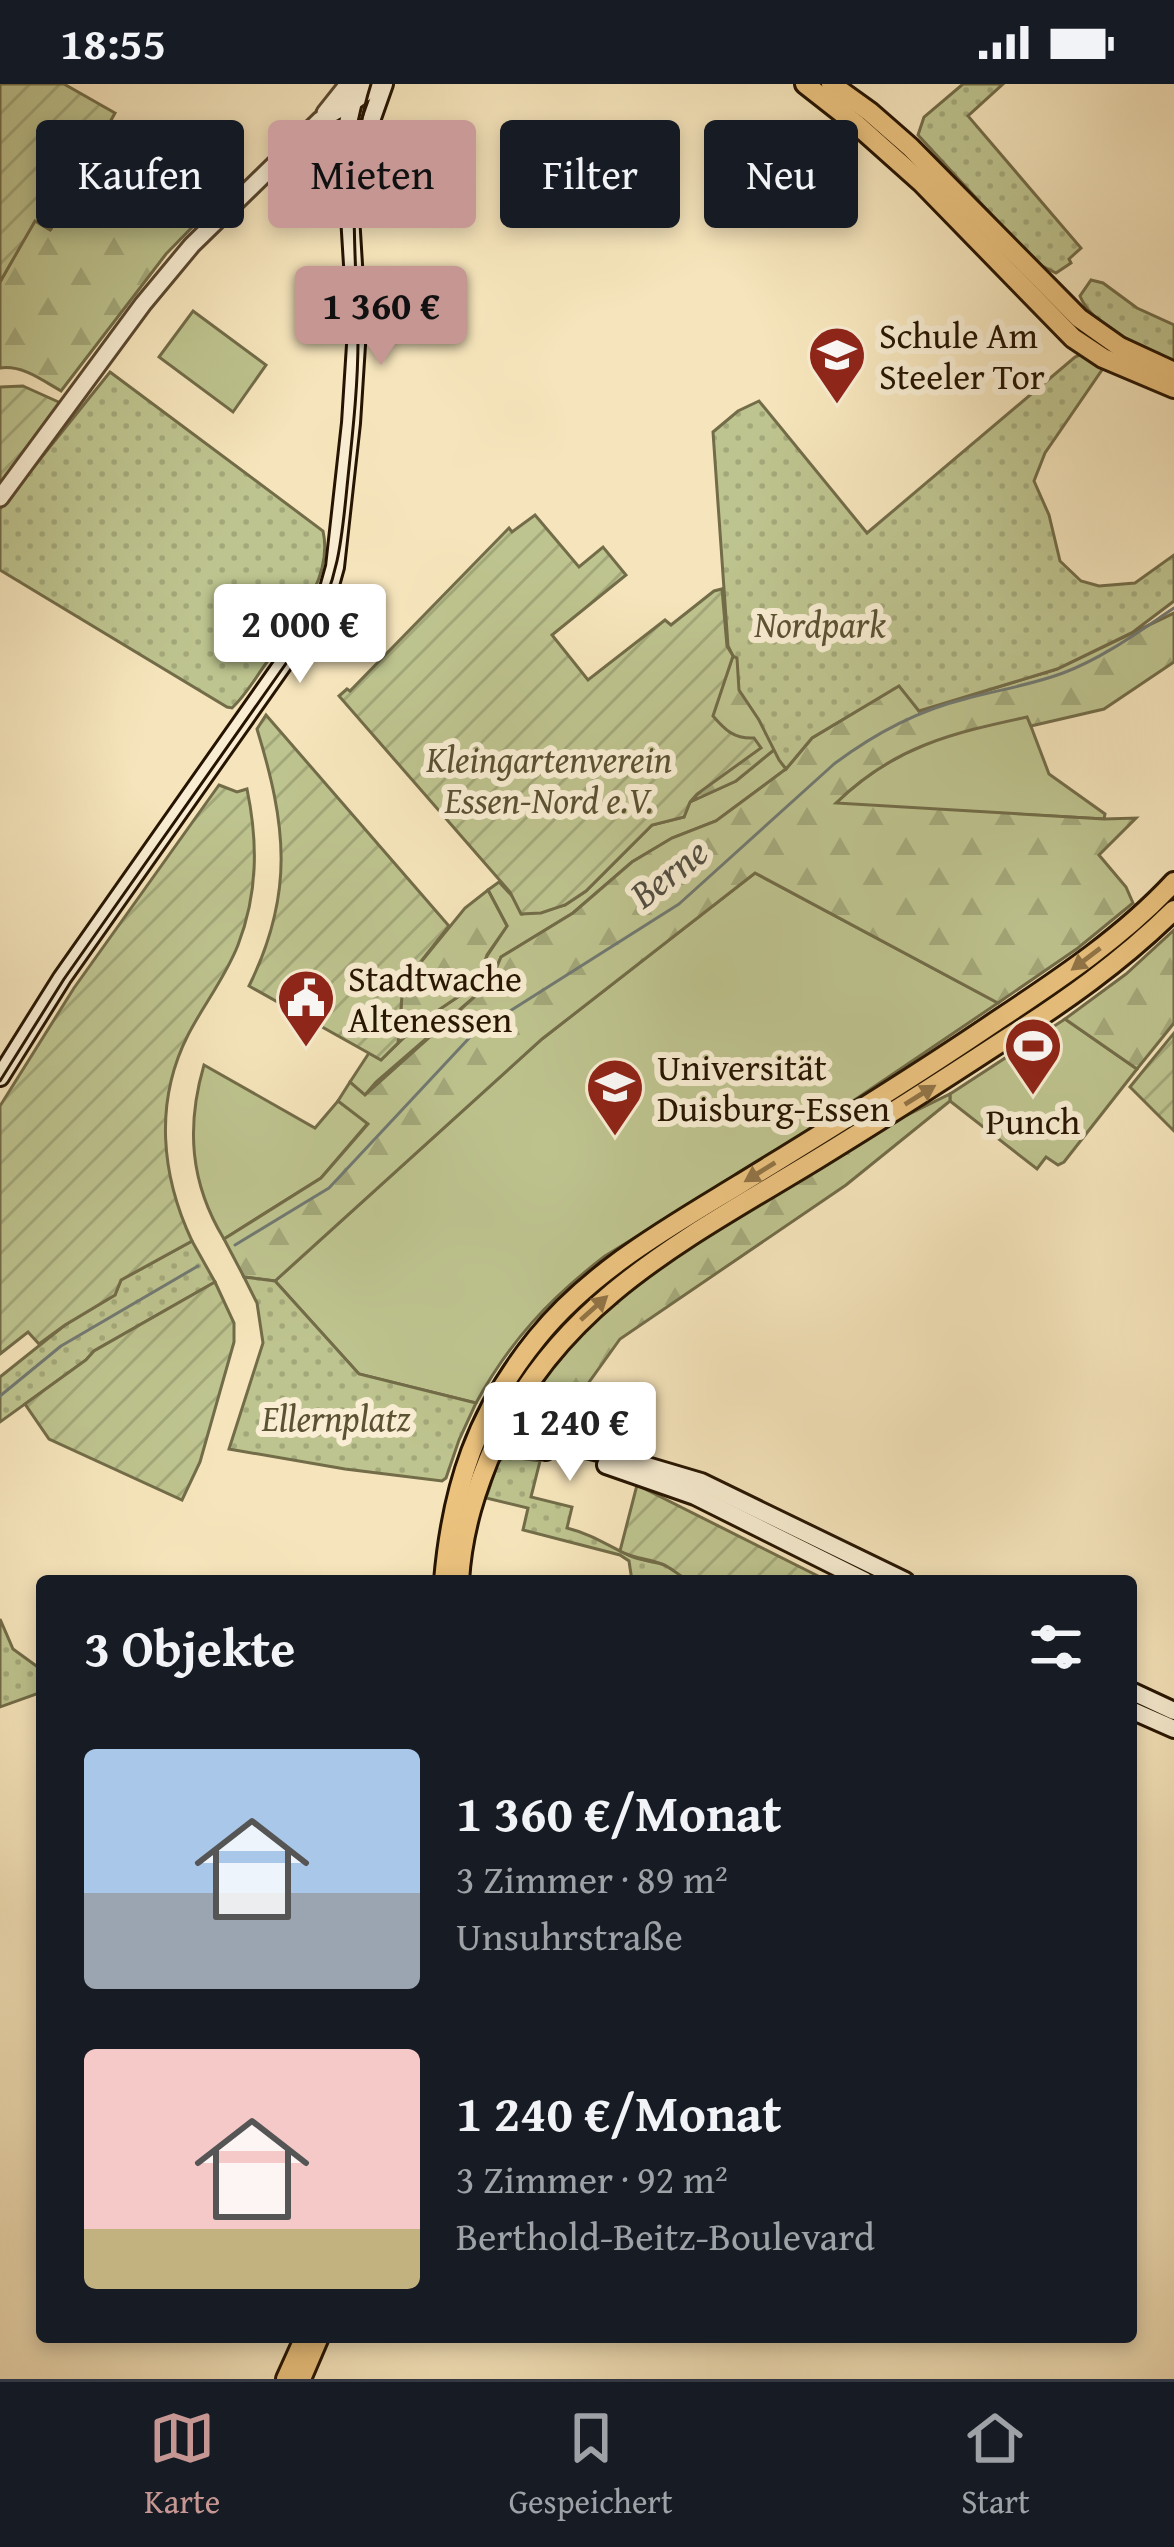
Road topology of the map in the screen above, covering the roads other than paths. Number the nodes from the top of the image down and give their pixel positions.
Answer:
1 (353, 84) edge
2 (381, 84) edge
3 (805, 84) edge
4 (831, 84) edge
5 (352, 103) junction
6 (320, 120) edge
7 (323, 120) edge
8 (349, 120) edge
9 (370, 120) edge
10 (268, 172) edge
11 (351, 228) edge
12 (1174, 372) edge
13 (1174, 388) edge
14 (0, 498) edge
15 (1174, 882) edge
16 (1174, 910) edge
17 (0, 1077) edge
18 (518, 1397) junction
19 (497, 1438) junction
20 (544, 1439) junction
21 (663, 1469) junction
22 (673, 1487) junction
23 (698, 1489) junction
24 (445, 1575) edge
25 (460, 1575) edge
26 (854, 1575) edge
27 (892, 1575) edge
28 (1137, 1694) edge
29 (1174, 1711) edge
30 (1137, 1713) edge
31 (1174, 1729) edge
32 (301, 2343) edge
33 (316, 2343) edge
34 (286, 2379) edge
35 (301, 2379) edge

1 - 5 main road
1 - 6 street
2 - 5 street
2 - 9 main road
3 - 13 main road
4 - 12 main road
5 - 7 street
5 - 8 main road
10 - 14 street
11 - 17 main road
15 -> 19 main road
18 -> 16 main road
18 - 19 main road
18 - 20 main road
19 - 20 main road
19 - 22 main road
19 - 24 main road
19 - 25 main road
20 - 21 main road
21 - 22 main road
21 - 23 main road
22 - 23 main road
23 - 26 main road
23 - 27 main road
28 - 29 main road
30 - 31 main road
32 - 34 main road
33 - 35 main road

